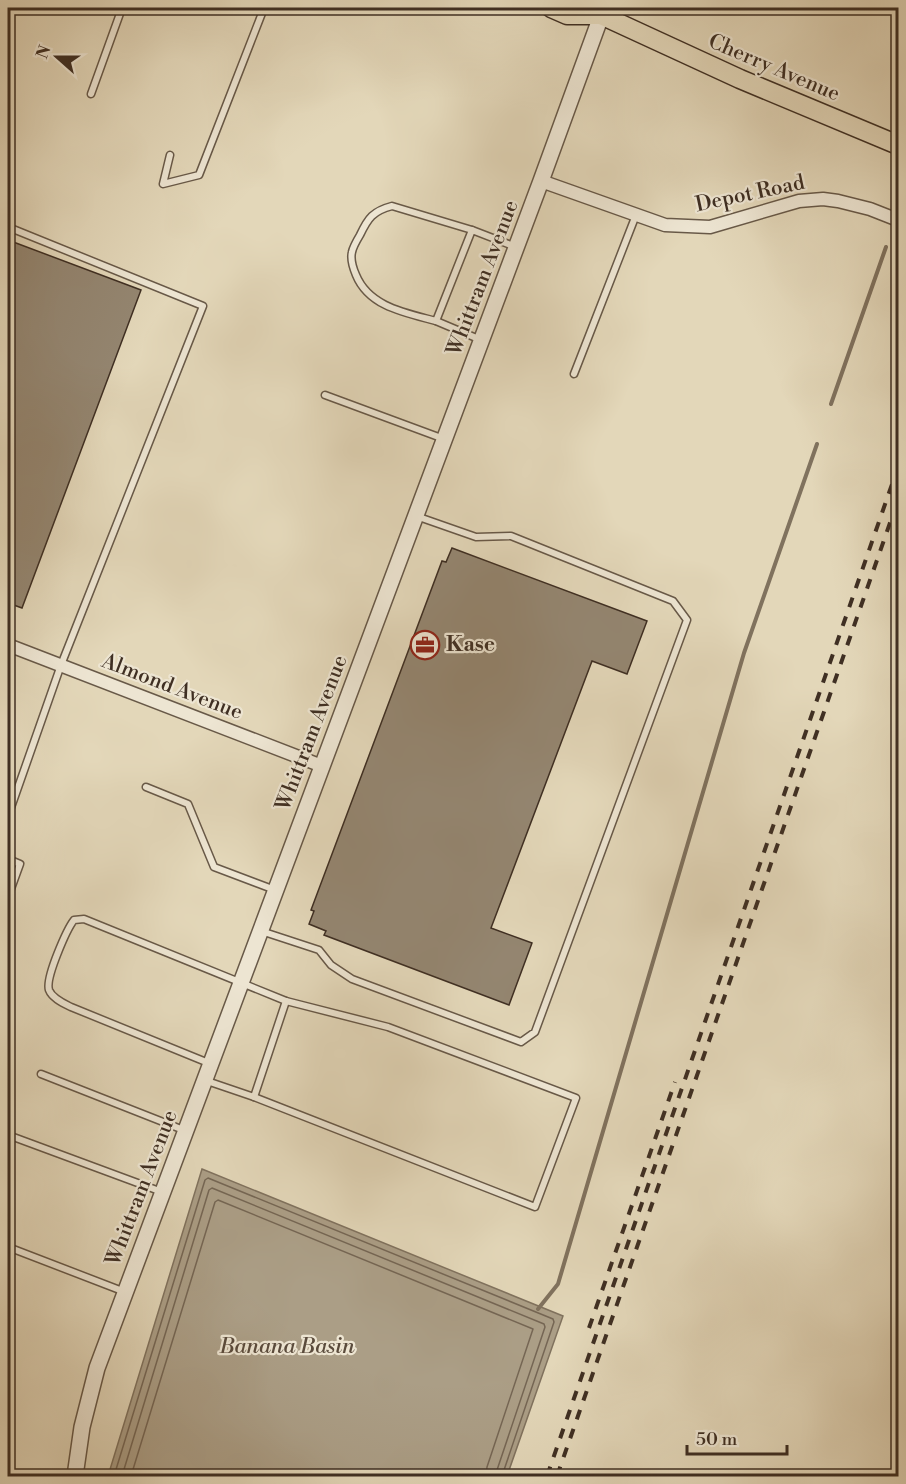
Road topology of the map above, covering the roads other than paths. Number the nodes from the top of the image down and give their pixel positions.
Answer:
1 (122, 8) edge
2 (264, 8) edge
3 (550, 8) edge
4 (600, 10) edge
5 (91, 94) dead end
6 (891, 142) edge
7 (170, 155) dead end
8 (541, 181) junction
9 (636, 214) junction
10 (895, 219) edge
11 (8, 227) edge
12 (472, 230) junction
13 (516, 248) junction
14 (436, 321) junction
15 (482, 340) junction
16 (574, 374) dead end
17 (326, 395) dead end
18 (445, 439) junction
19 (416, 516) junction
20 (8, 645) edge
21 (61, 665) junction
22 (322, 766) junction
23 (146, 787) dead end
24 (8, 816) edge
25 (8, 859) edge
26 (276, 890) junction
27 (8, 897) edge
28 (260, 931) junction
29 (241, 982) junction
30 (286, 1000) junction
31 (212, 1064) junction
32 (41, 1074) dead end
33 (206, 1081) junction
34 (254, 1097) junction
35 (186, 1131) junction
36 (8, 1135) edge
37 (163, 1192) junction
38 (8, 1247) edge
39 (125, 1293) junction
40 (75, 1476) edge

1 - 5 lane
2 - 7 lane
3 - 4 main road, Cherry Avenue
4 - 6 main road, Cherry Avenue
4 - 8 street, Whittram Avenue
8 - 9 street, Depot Road
8 - 13 street, Whittram Avenue
9 - 10 street, Depot Road
9 - 16 lane
11 - 21 lane
12 - 13 lane
12 - 14 lane
12 - 14 lane
13 - 15 street, Whittram Avenue
14 - 15 lane
15 - 18 street, Whittram Avenue
17 - 18 lane
18 - 19 street, Whittram Avenue
19 - 22 street, Whittram Avenue
19 - 28 lane
20 - 21 street, Almond Avenue
21 - 22 street, Almond Avenue
21 - 24 lane
22 - 26 street, Whittram Avenue
23 - 26 lane
25 - 27 lane
26 - 28 street, Whittram Avenue
28 - 29 street, Whittram Avenue
29 - 30 lane
29 - 31 street, Whittram Avenue
29 - 31 lane
30 - 34 lane
30 - 34 lane
31 - 33 street, Whittram Avenue
32 - 35 lane
33 - 34 lane
33 - 35 street, Whittram Avenue
35 - 37 street, Whittram Avenue
36 - 37 lane
37 - 39 street, Whittram Avenue
38 - 39 lane
39 - 40 street, Whittram Avenue

